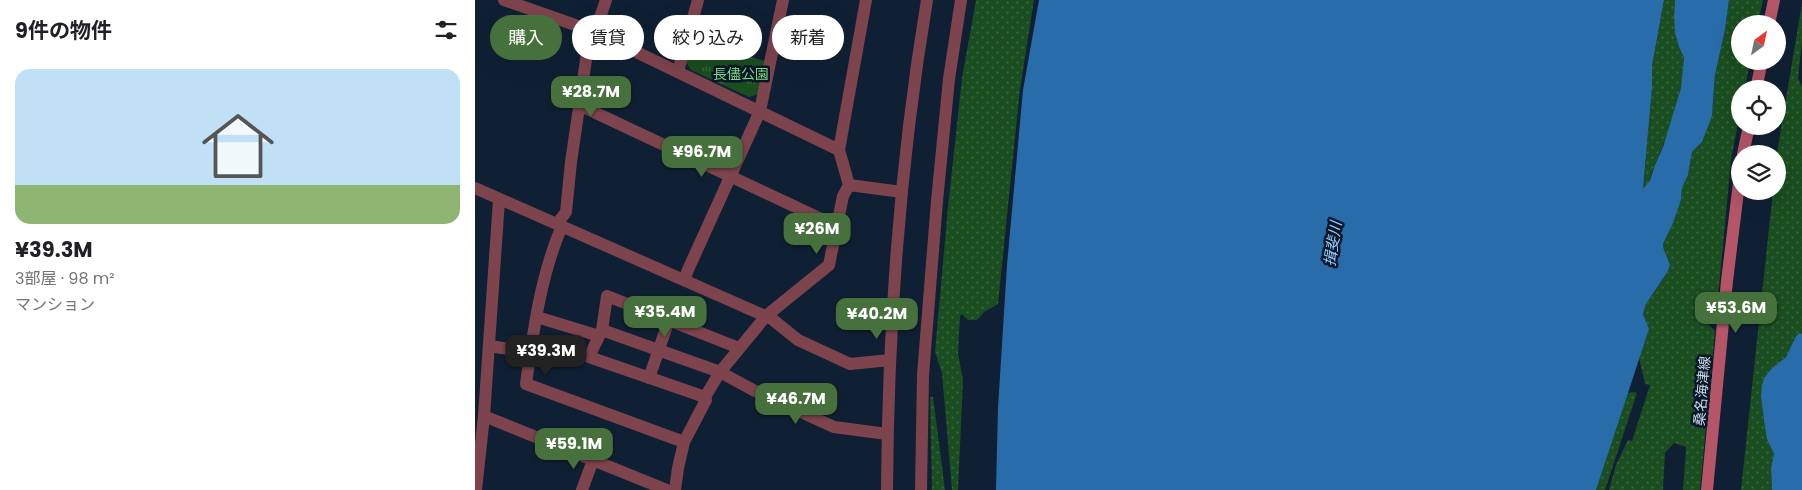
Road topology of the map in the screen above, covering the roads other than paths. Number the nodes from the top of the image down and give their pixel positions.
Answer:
1 (504, 0) edge
2 (606, 0) edge
3 (698, 0) edge
4 (783, 0) edge
5 (866, 0) edge
6 (927, 0) edge
7 (961, 0) edge
8 (1774, 0) edge
9 (601, 15) edge
10 (1771, 15) edge
11 (572, 24) edge
12 (644, 55) edge
13 (586, 60) edge
14 (678, 71) junction
15 (579, 105) junction
16 (760, 111) junction
17 (839, 150) junction
18 (730, 176) junction
19 (849, 185) junction
20 (475, 188) edge
21 (902, 192) junction
22 (499, 200) junction
23 (1737, 200) edge
24 (560, 225) junction
25 (836, 226) junction
26 (685, 281) junction
27 (767, 316) junction
28 (537, 317) junction
29 (669, 320) junction
30 (600, 333) junction
31 (489, 346) junction
32 (739, 348) junction
33 (659, 350) junction
34 (530, 352) junction
35 (890, 360) junction
36 (720, 372) junction
37 (649, 378) junction
38 (705, 397) junction
39 (484, 416) junction
40 (887, 434) junction
41 (684, 442) junction
42 (593, 460) junction
43 (476, 490) edge
44 (581, 490) edge
45 (667, 490) edge
46 (675, 490) edge
47 (887, 490) edge
48 (921, 490) edge
49 (1707, 490) edge

1 - 11 street
2 - 9 street
3 - 14 street
4 - 16 street
5 - 17 street
6 - 21 street
7 - 48 street
8 - 10 main road
12 - 14 street
13 - 15 street
14 - 16 street
15 - 18 street
15 - 24 street
16 - 17 street
16 - 18 street
17 - 19 street
18 - 25 street
18 - 26 street
19 - 21 street
19 - 25 street
20 - 22 street
21 - 35 street
22 - 24 street
22 - 31 street
23 - 49 main road, 桑名海津線
24 - 26 street
24 - 28 street
25 - 27 street
26 - 27 street
27 - 32 street
27 - 35 street
28 - 30 street
28 - 34 street
29 - 30 street
29 - 32 street
29 - 33 street
30 - 33 street
30 - 37 street
31 - 34 street
31 - 39 street
32 - 36 street
33 - 36 street
33 - 37 street
34 - 41 street
35 - 40 street
36 - 38 street
36 - 40 street
37 - 38 street
38 - 41 street
39 - 42 street
39 - 43 street
40 - 47 street
41 - 46 street
42 - 44 street
42 - 45 street

